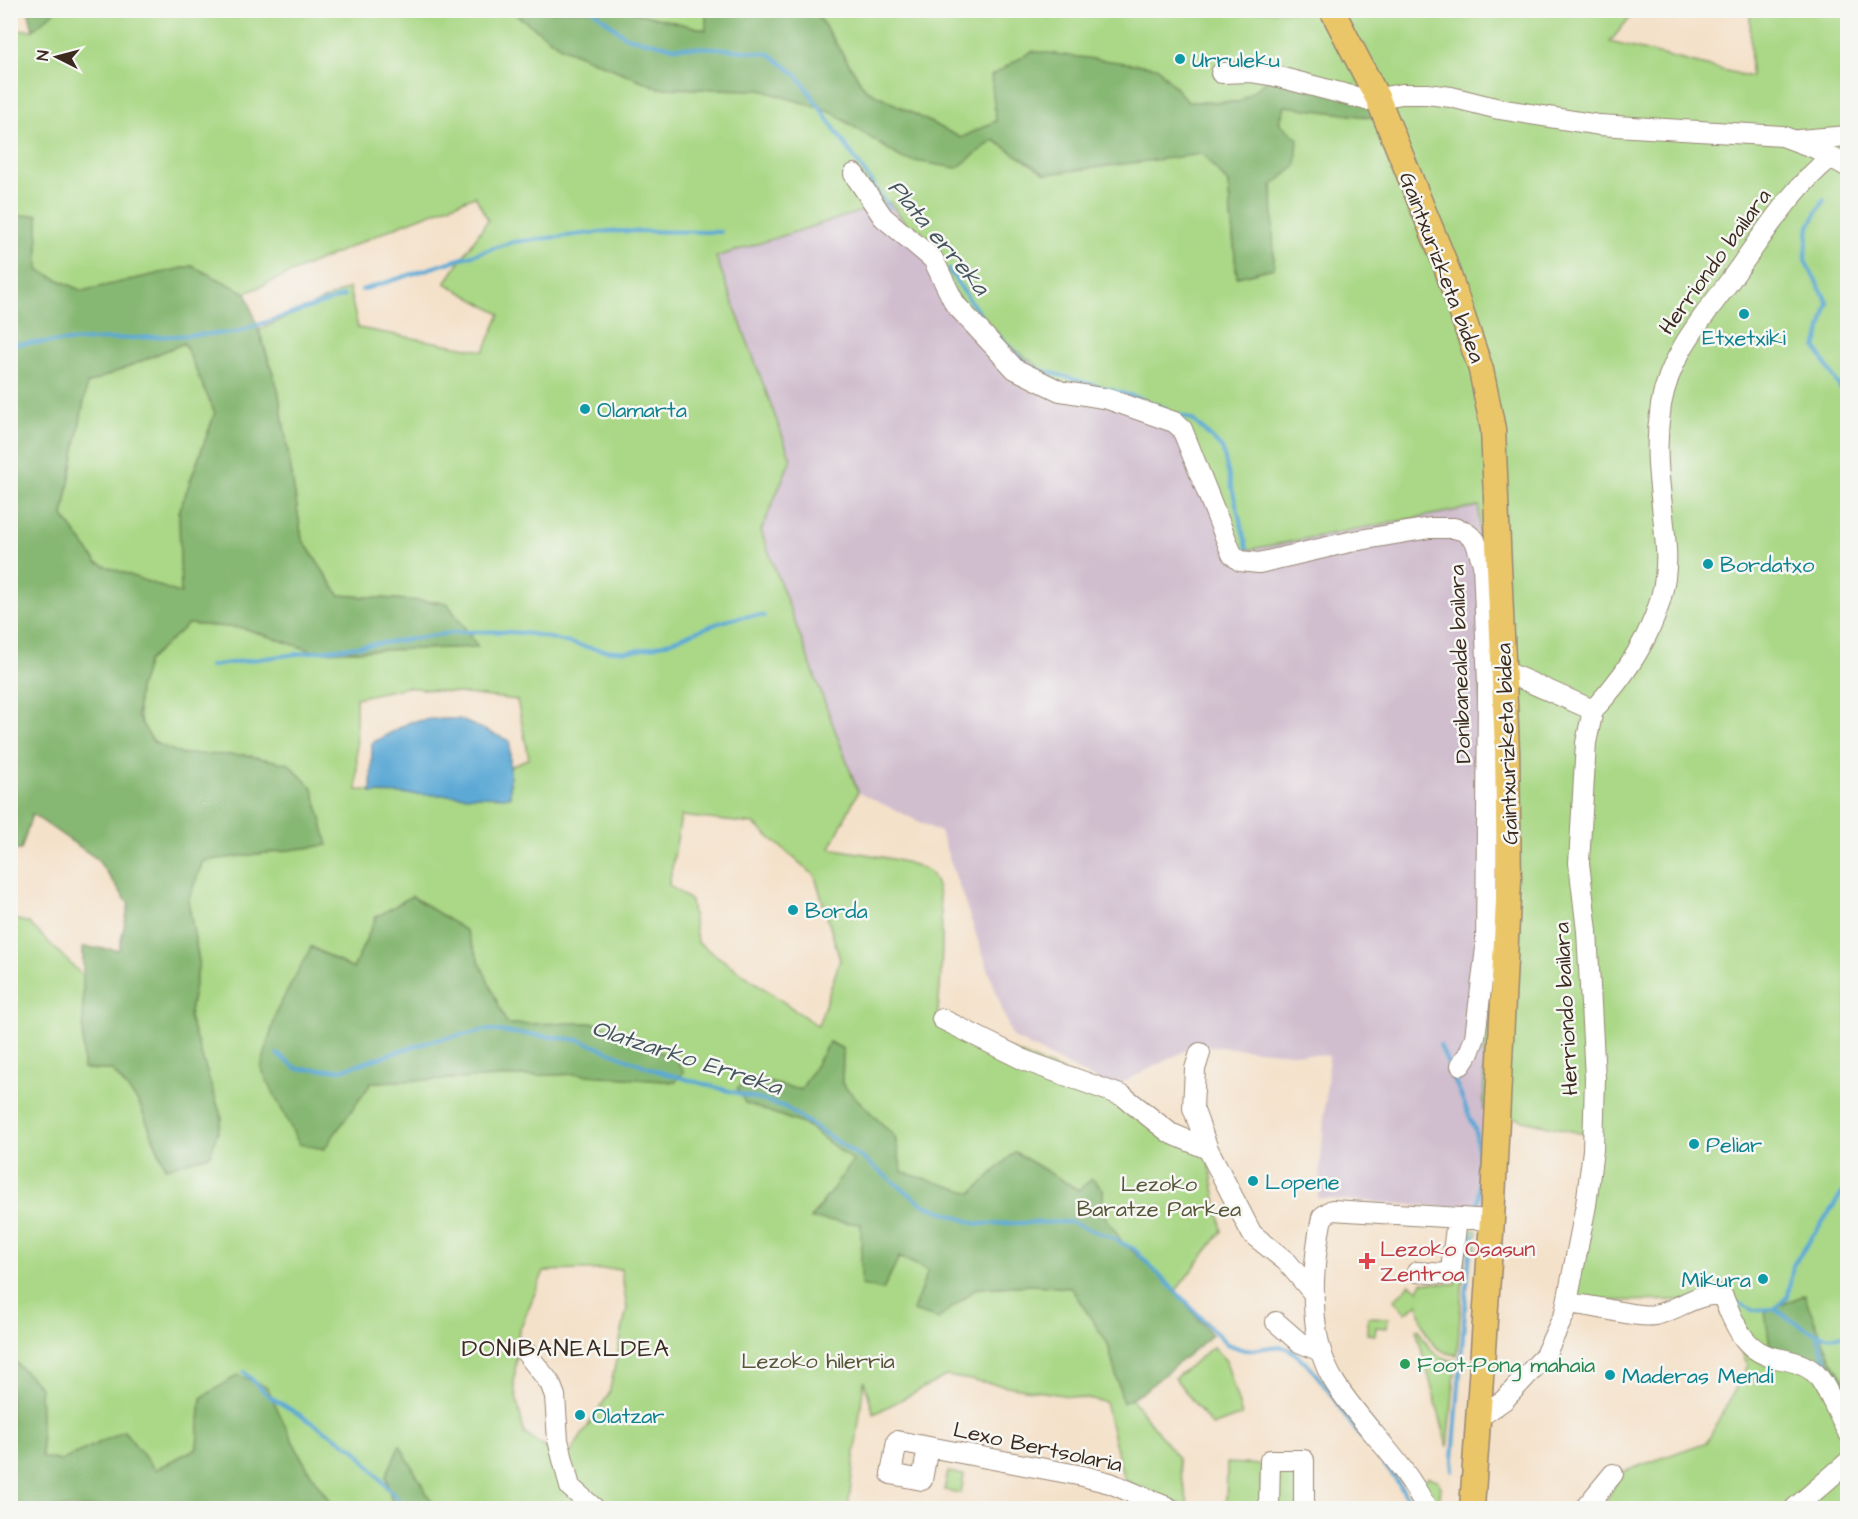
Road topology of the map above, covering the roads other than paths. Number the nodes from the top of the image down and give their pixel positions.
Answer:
1 (1332, 10) edge
2 (1221, 73) dead end
3 (1378, 99) junction
4 (1848, 136) edge
5 (1796, 140) junction
6 (1839, 162) edge
7 (854, 174) dead end
8 (1504, 671) junction
9 (1593, 710) junction
10 (942, 1019) dead end
11 (1200, 1053) dead end
12 (1461, 1065) dead end
13 (1208, 1149) junction
14 (1457, 1218) junction
15 (1492, 1220) junction
16 (1417, 1272) dead end
17 (1314, 1294) junction
18 (1567, 1304) junction
19 (1276, 1322) dead end
20 (524, 1350) dead end
21 (1320, 1351) junction
22 (1478, 1418) junction
23 (1848, 1432) edge
24 (928, 1447) dead end
25 (1848, 1462) edge
26 (1613, 1474) dead end
27 (594, 1509) edge
28 (1169, 1509) edge
29 (1269, 1509) edge
30 (1304, 1509) edge
31 (1426, 1509) edge
32 (1472, 1509) edge
33 (1585, 1509) edge
34 (1795, 1509) edge

1 - 3 main road, Gaintxurizketa bidea
2 - 3 street
3 - 5 street, Herriondo bailara
3 - 8 main road, Gaintxurizketa bidea
4 - 5 street
5 - 6 street, Herriondo bailara
6 - 9 street, Herriondo bailara
7 - 12 street, Donibanealde bailara
8 - 9 street
8 - 15 main road, Gaintxurizketa bidea
9 - 18 street, Herriondo bailara
10 - 13 street
11 - 13 street
13 - 17 street
14 - 15 street
14 - 16 street
14 - 17 street
15 - 22 main road, Gaintxurizketa bidea
17 - 21 street
18 - 22 street, Herriondo bailara
18 - 23 street
19 - 21 street
20 - 27 street
21 - 31 street
22 - 32 main road, Gaintxurizketa bidea
24 - 28 street, Lexo Bertsolaria
25 - 34 street
26 - 33 street
29 - 30 street

